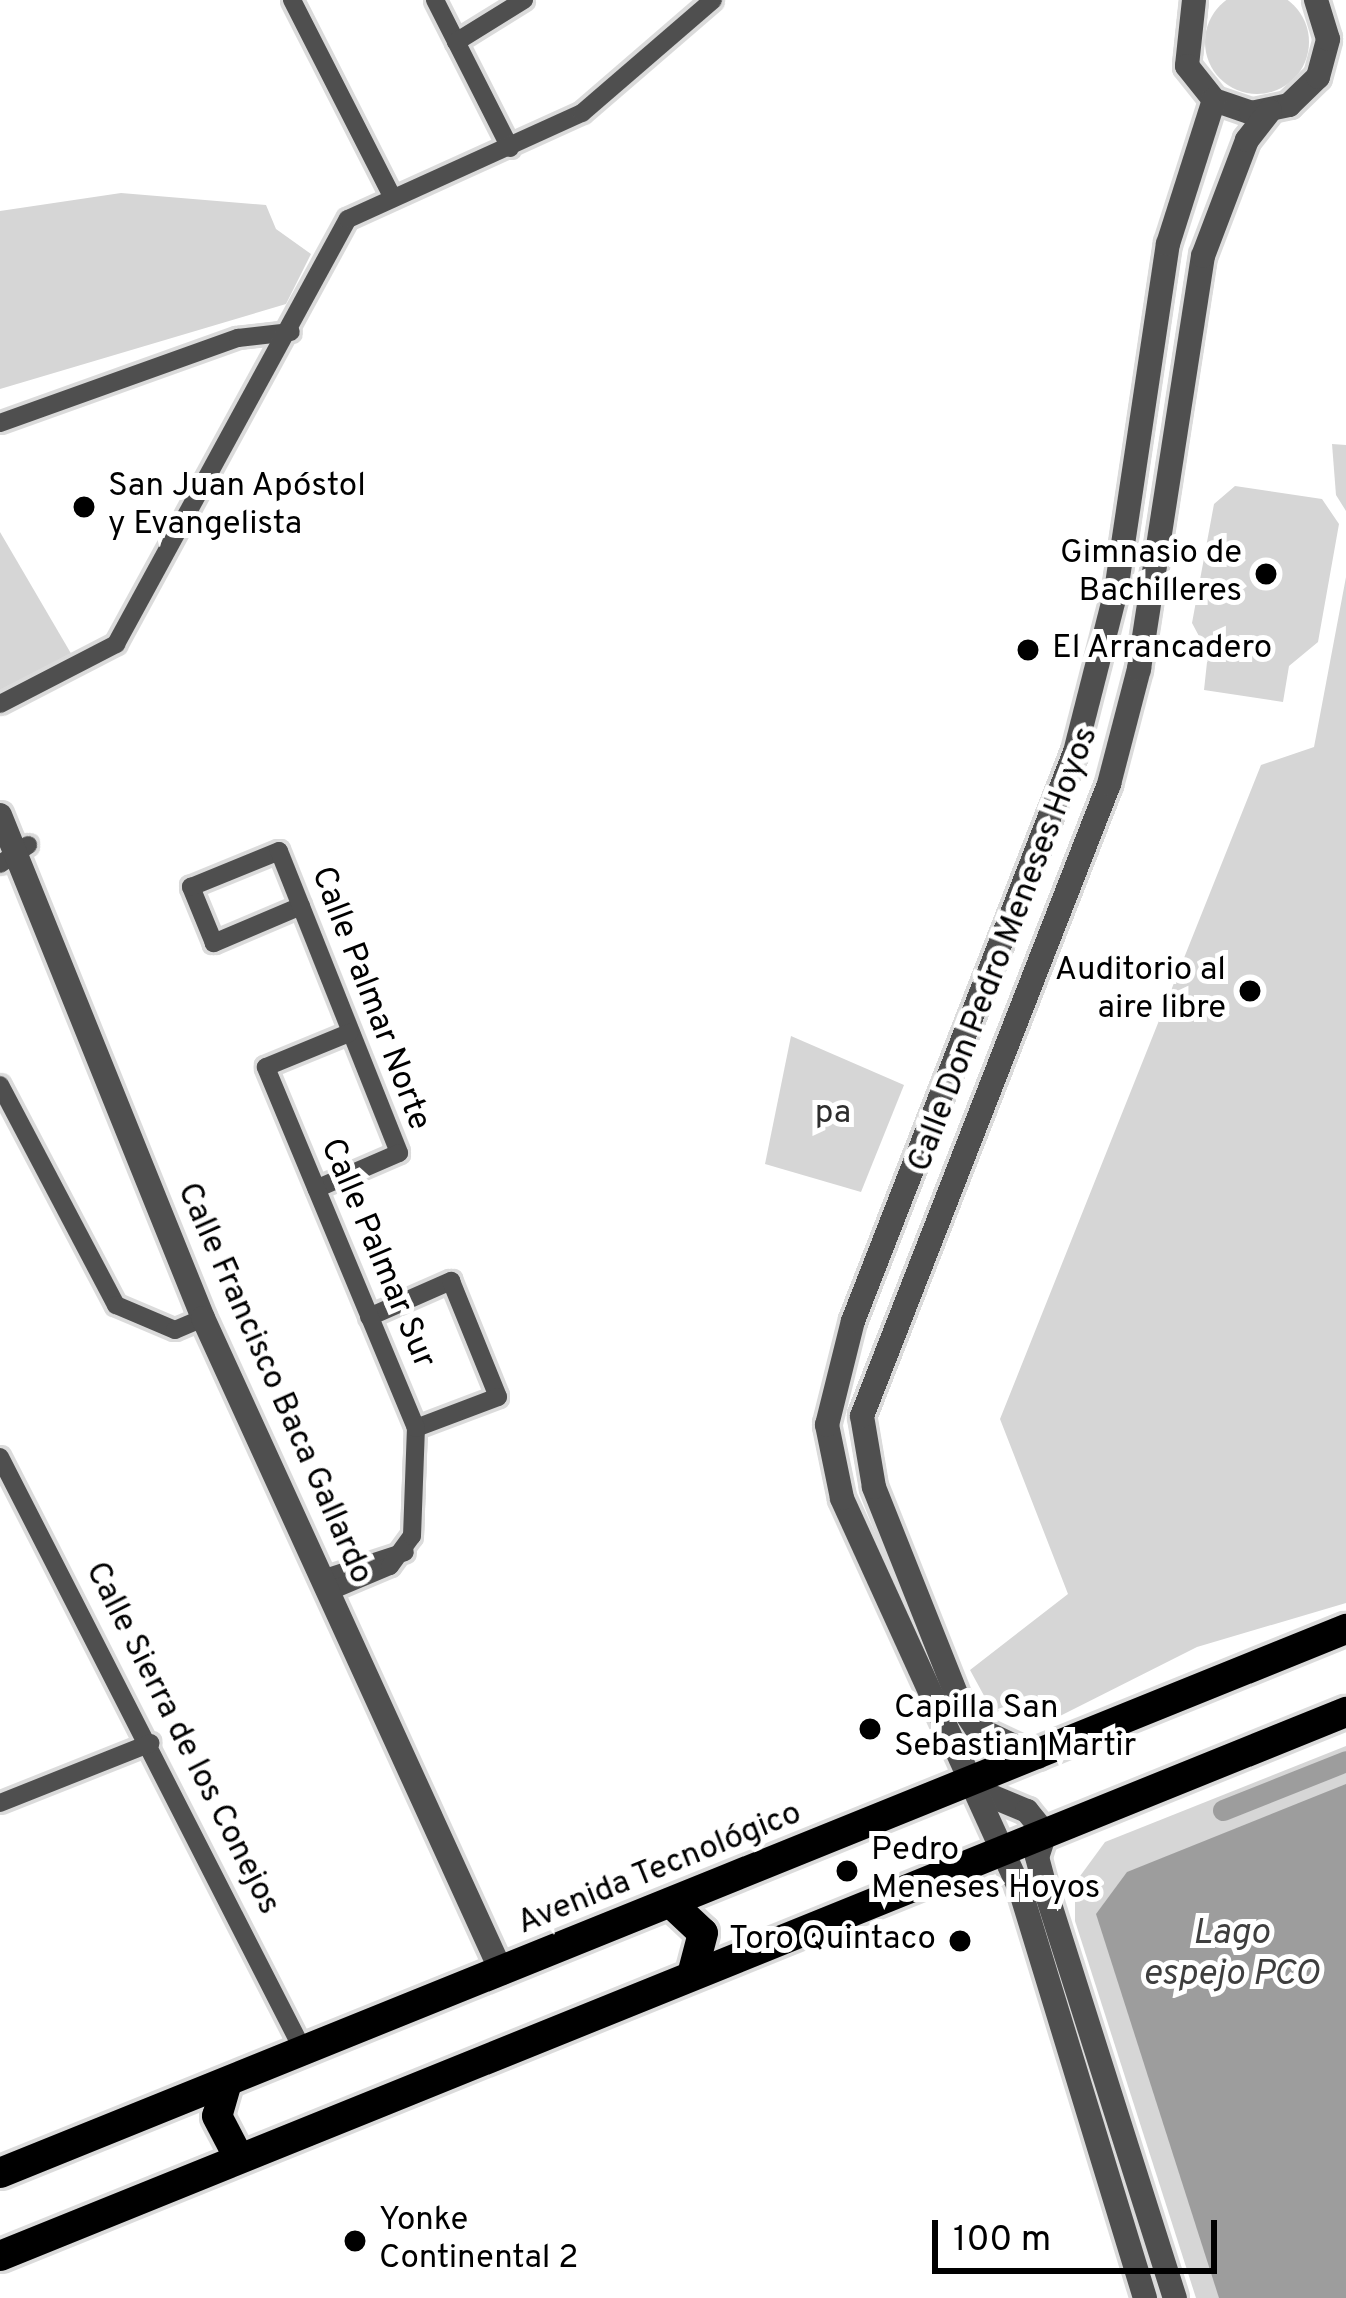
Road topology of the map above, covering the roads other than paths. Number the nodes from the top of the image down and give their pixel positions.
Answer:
1 (292, 0) edge
2 (434, 0) edge
3 (524, 0) edge
4 (713, 0) edge
5 (1194, 0) edge
6 (1329, 13) edge
7 (456, 42) junction
8 (1336, 57) edge
9 (1214, 100) junction
10 (1270, 111) junction
11 (510, 148) junction
12 (391, 194) junction
13 (291, 332) junction
14 (0, 424) edge
15 (0, 704) edge
16 (0, 815) edge
17 (14, 855) edge
18 (1019, 901) junction
19 (301, 906) junction
20 (1055, 916) junction
21 (349, 1033) junction
22 (0, 1085) edge
23 (316, 1189) junction
24 (369, 1316) junction
25 (203, 1318) junction
26 (416, 1428) junction
27 (0, 1456) edge
28 (325, 1586) junction
29 (1346, 1629) edge
30 (1346, 1712) edge
31 (151, 1743) junction
32 (1038, 1757) junction
33 (967, 1786) junction
34 (0, 1803) edge
35 (1045, 1833) junction
36 (1000, 1851) junction
37 (672, 1904) junction
38 (502, 1972) junction
39 (692, 1975) junction
40 (304, 2052) junction
41 (227, 2082) junction
42 (239, 2158) junction
43 (1134, 2169) junction
44 (0, 2173) edge
45 (1106, 2179) junction
46 (0, 2256) edge
47 (1144, 2298) edge
48 (1175, 2298) edge

1 - 12 street
2 - 7 street
3 - 7 street
4 - 11 street
5 - 9 street
6 - 8 street, Calle Don Pedro Meneses Hoyos
7 - 11 street
8 - 10 street, Calle Don Pedro Meneses Hoyos
9 - 10 street
9 - 18 street, Calle Don Pedro Meneses Hoyos
10 - 20 street, Calle Don Pedro Meneses Hoyos
11 - 12 street
12 - 13 street
13 - 14 street
13 - 15 street
16 - 17 street, Calle Francisco Baca Gallardo
17 - 25 street, Calle Francisco Baca Gallardo
18 - 20 street
18 - 33 street, Calle Don Pedro Meneses Hoyos
19 - 19 street, Calle Palmar Norte
19 - 21 street, Calle Palmar Norte
20 - 32 street, Calle Don Pedro Meneses Hoyos
21 - 23 street, Calle Palmar Norte
21 - 23 street, Calle Palmar Sur
22 - 25 street
23 - 24 street, Calle Palmar Sur
24 - 26 street, Calle Palmar Sur
24 - 26 street
25 - 28 street, Calle Francisco Baca Gallardo
26 - 28 street, Calle Palmar Sur
27 - 31 street, Calle Sierra de los Conejos
28 - 38 street, Calle Francisco Baca Gallardo
29 - 32 main road, Avenida Tecnológico
30 - 35 main road
31 - 34 street
31 - 40 street, Calle Sierra de los Conejos
32 - 33 main road, Avenida Tecnológico
33 - 35 street
33 - 36 street, Calle Don Pedro Meneses Hoyos
33 - 37 main road, Avenida Tecnológico
35 - 36 main road
35 - 43 street
36 - 39 main road
36 - 45 street, Calle Don Pedro Meneses Hoyos
37 - 38 main road, Avenida Tecnológico
37 - 39 main road
38 - 40 main road, Avenida Tecnológico
39 - 42 main road
40 - 41 main road, Avenida Tecnológico
41 - 42 main road
41 - 44 main road, Avenida Tecnológico
42 - 46 main road
43 - 45 street
43 - 48 street
45 - 47 street, Calle Don Pedro Meneses Hoyos

